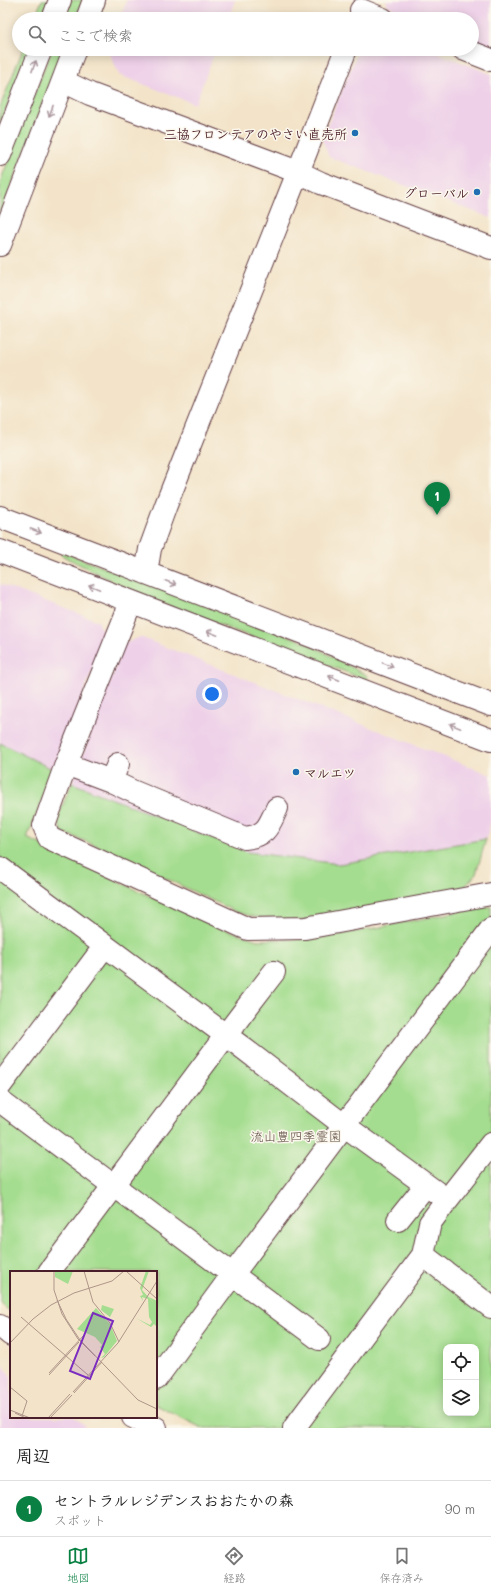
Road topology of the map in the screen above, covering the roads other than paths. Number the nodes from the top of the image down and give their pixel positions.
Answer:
1 (60, 0) edge
2 (94, 0) edge
3 (56, 12) edge
4 (90, 12) edge
5 (479, 55) edge
6 (38, 56) edge
7 (72, 56) edge
8 (343, 56) edge
9 (491, 60) edge
10 (63, 81) junction
11 (0, 155) edge
12 (298, 172) junction
13 (0, 245) edge
14 (491, 248) edge
15 (0, 517) edge
16 (0, 551) edge
17 (146, 573) junction
18 (131, 602) junction
19 (491, 705) edge
20 (491, 740) edge
21 (66, 764) junction
22 (277, 808) dead end
23 (0, 868) edge
24 (491, 894) edge
25 (491, 929) edge
26 (104, 947) junction
27 (274, 972) dead end
28 (226, 1035) junction
29 (0, 1086) edge
30 (0, 1101) edge
31 (345, 1126) junction
32 (491, 1144) edge
33 (113, 1185) junction
34 (426, 1185) junction
35 (447, 1200) junction
36 (398, 1220) dead end
37 (423, 1255) junction
38 (50, 1271) edge
39 (233, 1274) junction
40 (491, 1307) edge
41 (0, 1326) edge
42 (10, 1334) edge
43 (319, 1339) dead end
44 (157, 1378) edge
45 (135, 1418) edge
46 (156, 1428) edge
47 (294, 1428) edge

1 - 3 street
2 - 4 street
5 - 9 street
11 -> 6 street
7 - 10 street
8 - 12 street
10 - 12 street
10 -> 13 street
12 - 14 street
12 - 17 street
15 -> 17 street
18 -> 16 street
17 -> 19 street
20 -> 18 street
18 - 21 street
21 - 22 street
21 - 24 street
23 - 26 street
25 - 31 street
26 - 28 street
26 - 29 street
27 - 28 street
28 - 31 street
28 - 33 street
30 - 33 street
31 - 34 street
31 - 39 street
32 - 35 street
33 - 38 street
33 - 39 street
34 - 35 street
34 - 36 street
35 - 37 street
37 - 40 street
37 - 47 street
39 - 43 street
39 - 44 street
41 - 42 street
45 - 46 street

